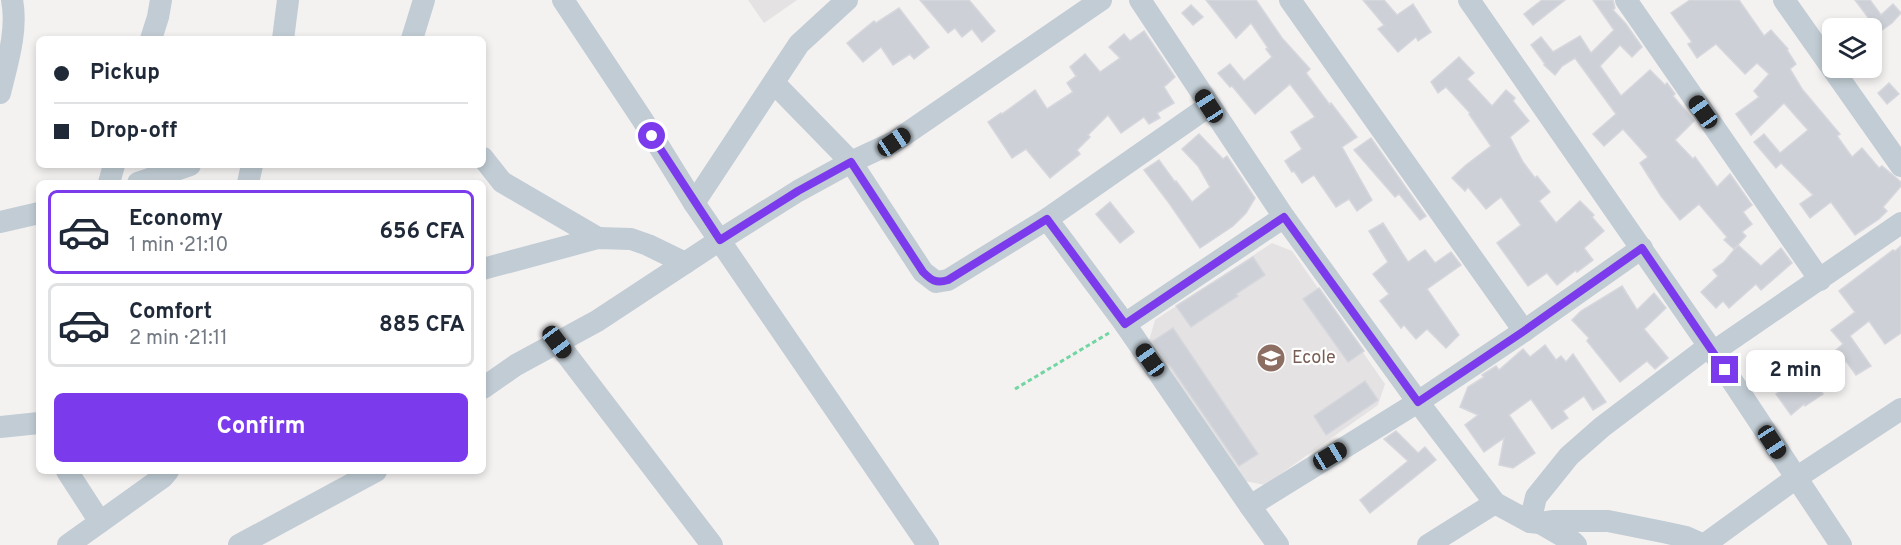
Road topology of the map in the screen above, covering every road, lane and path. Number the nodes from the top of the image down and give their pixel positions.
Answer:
1 (12, 0) edge
2 (161, 0) edge
3 (288, 0) edge
4 (424, 0) edge
5 (563, 0) edge
6 (847, 0) edge
7 (1101, 0) edge
8 (1140, 0) edge
9 (1290, 0) edge
10 (1469, 0) edge
11 (1626, 0) edge
12 (1784, 0) edge
13 (152, 36) edge
14 (283, 36) edge
15 (413, 36) edge
16 (774, 83) junction
17 (0, 93) edge
18 (1209, 106) junction
19 (486, 162) edge
20 (851, 162) junction
21 (1901, 166) edge
22 (181, 168) edge
23 (147, 180) edge
24 (694, 203) junction
25 (36, 214) edge
26 (1284, 217) junction
27 (1047, 219) junction
28 (0, 222) edge
29 (1901, 223) edge
30 (598, 238) junction
31 (720, 240) junction
32 (1642, 248) junction
33 (685, 263) junction
34 (486, 268) edge
35 (1820, 280) junction
36 (1125, 324) junction
37 (1524, 331) junction
38 (557, 342) junction
39 (1711, 349) junction
40 (486, 386) edge
41 (1015, 388) dead end
42 (1418, 402) junction
43 (1901, 409) edge
44 (36, 423) edge
45 (0, 427) edge
46 (69, 474) edge
47 (166, 474) edge
48 (370, 474) edge
49 (1796, 478) junction
50 (1495, 503) junction
51 (1250, 506) junction
52 (100, 522) junction
53 (1535, 523) junction
54 (68, 545) edge
55 (239, 545) edge
56 (712, 545) edge
57 (928, 545) edge
58 (1278, 545) edge
59 (1428, 545) edge
60 (1576, 545) edge
61 (1704, 545) edge
62 (1841, 545) edge

1 - 17 street
2 - 13 street
3 - 14 street
4 - 15 street
5 - 24 street
6 - 16 street
7 - 20 street
8 - 18 street
9 - 37 street
10 - 32 street
11 - 35 street
12 - 21 street
16 - 20 street
16 - 24 street
18 - 26 street
18 - 27 street
19 - 30 street
20 - 27 street
20 - 31 street
22 - 23 street
24 - 31 street
25 - 28 street
26 - 36 street
26 - 42 street
27 - 36 street
29 - 35 street
30 - 33 street
30 - 34 street
31 - 33 street
31 - 57 street
32 - 37 street
32 - 39 street
33 - 38 street
35 - 39 street
36 - 41 path
36 - 51 street
37 - 42 street
38 - 40 street
38 - 56 street
39 - 49 street
39 - 53 street
42 - 50 street
42 - 51 street
43 - 49 street
44 - 45 street
46 - 52 street
47 - 52 street
48 - 55 street
49 - 61 street
49 - 62 street
50 - 53 street
50 - 59 street
51 - 58 street
52 - 54 street
53 - 60 street
53 - 61 street

